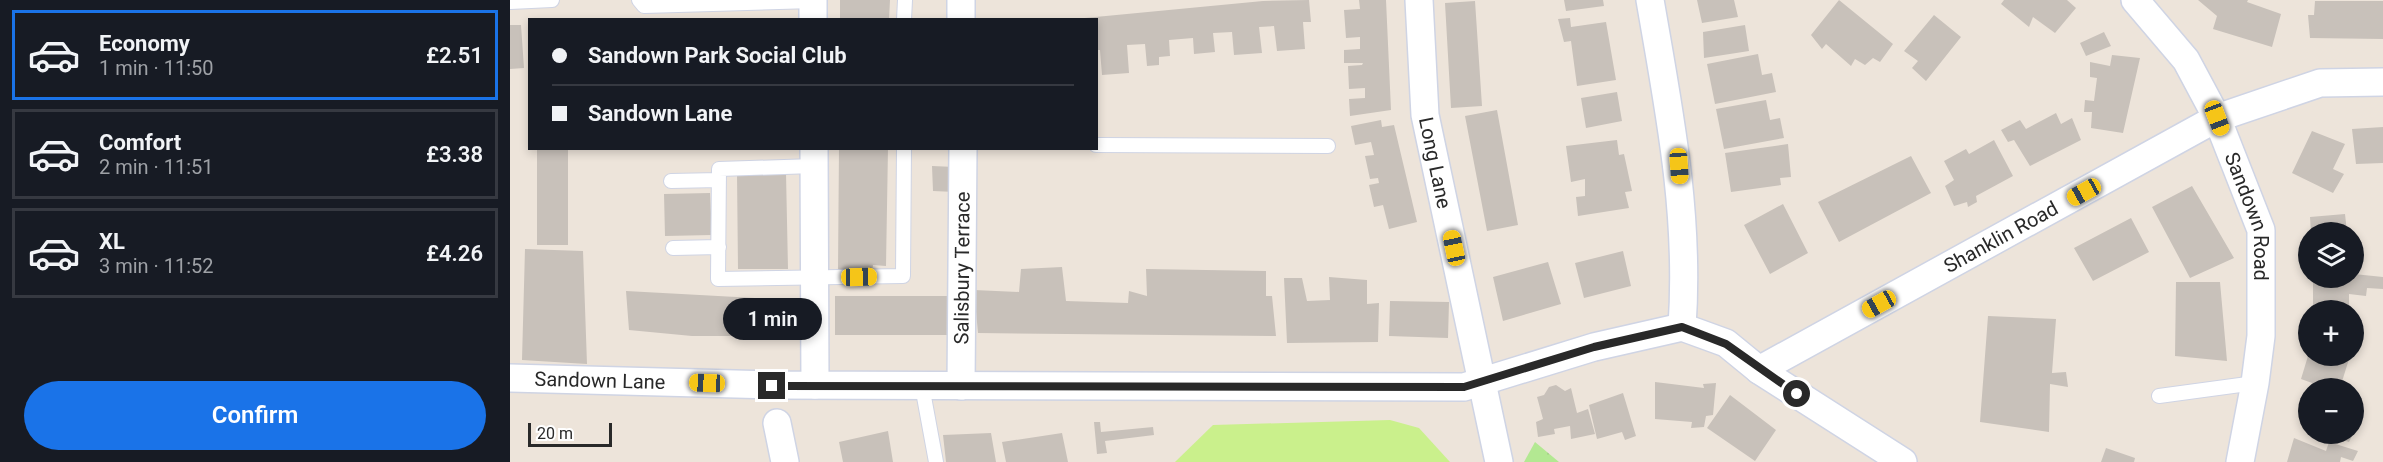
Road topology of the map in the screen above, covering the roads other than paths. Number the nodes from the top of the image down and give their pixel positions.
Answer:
1 (552, 0) edge
2 (639, 0) edge
3 (813, 0) edge
4 (904, 0) edge
5 (961, 0) edge
6 (1419, 0) edge
7 (1650, 0) edge
8 (2135, 0) edge
9 (510, 2) edge
10 (813, 18) edge
11 (904, 18) edge
12 (961, 18) edge
13 (2383, 82) edge
14 (2217, 118) junction
15 (1098, 145) edge
16 (1328, 146) dead end
17 (904, 150) edge
18 (963, 150) edge
19 (814, 157) edge
20 (719, 180) junction
21 (671, 181) dead end
22 (718, 247) junction
23 (673, 248) dead end
24 (815, 278) junction
25 (1682, 327) junction
26 (1760, 370) junction
27 (510, 378) edge
28 (1482, 380) junction
29 (2255, 383) junction
30 (815, 385) junction
31 (922, 386) junction
32 (961, 386) junction
33 (2159, 396) dead end
34 (777, 423) dead end
35 (785, 462) edge
36 (936, 462) edge
37 (1499, 462) edge
38 (1903, 462) edge
39 (2240, 462) edge

1 - 9 lane
2 - 3 lane
3 - 10 street
4 - 11 lane
5 - 12 street
6 - 28 street, Long Lane
7 - 25 street
8 - 14 street, Sandown Road
13 - 14 street, Shanklin Road
14 - 26 street, Shanklin Road
14 - 29 street, Sandown Road
15 - 16 lane
17 - 24 lane
18 - 32 street, Salisbury Terrace
19 - 20 lane
19 - 24 street
20 - 21 lane
20 - 22 lane
22 - 23 lane
22 - 24 lane
24 - 30 street
25 - 26 street
25 - 28 street
26 - 38 street
27 - 30 street, Sandown Lane
28 - 32 street, Sandown Lane
28 - 37 street, Long Lane
29 - 33 lane
29 - 39 street, Sandown Road
30 - 31 street, Sandown Lane
31 - 32 street, Sandown Lane
31 - 36 lane
34 - 35 street

